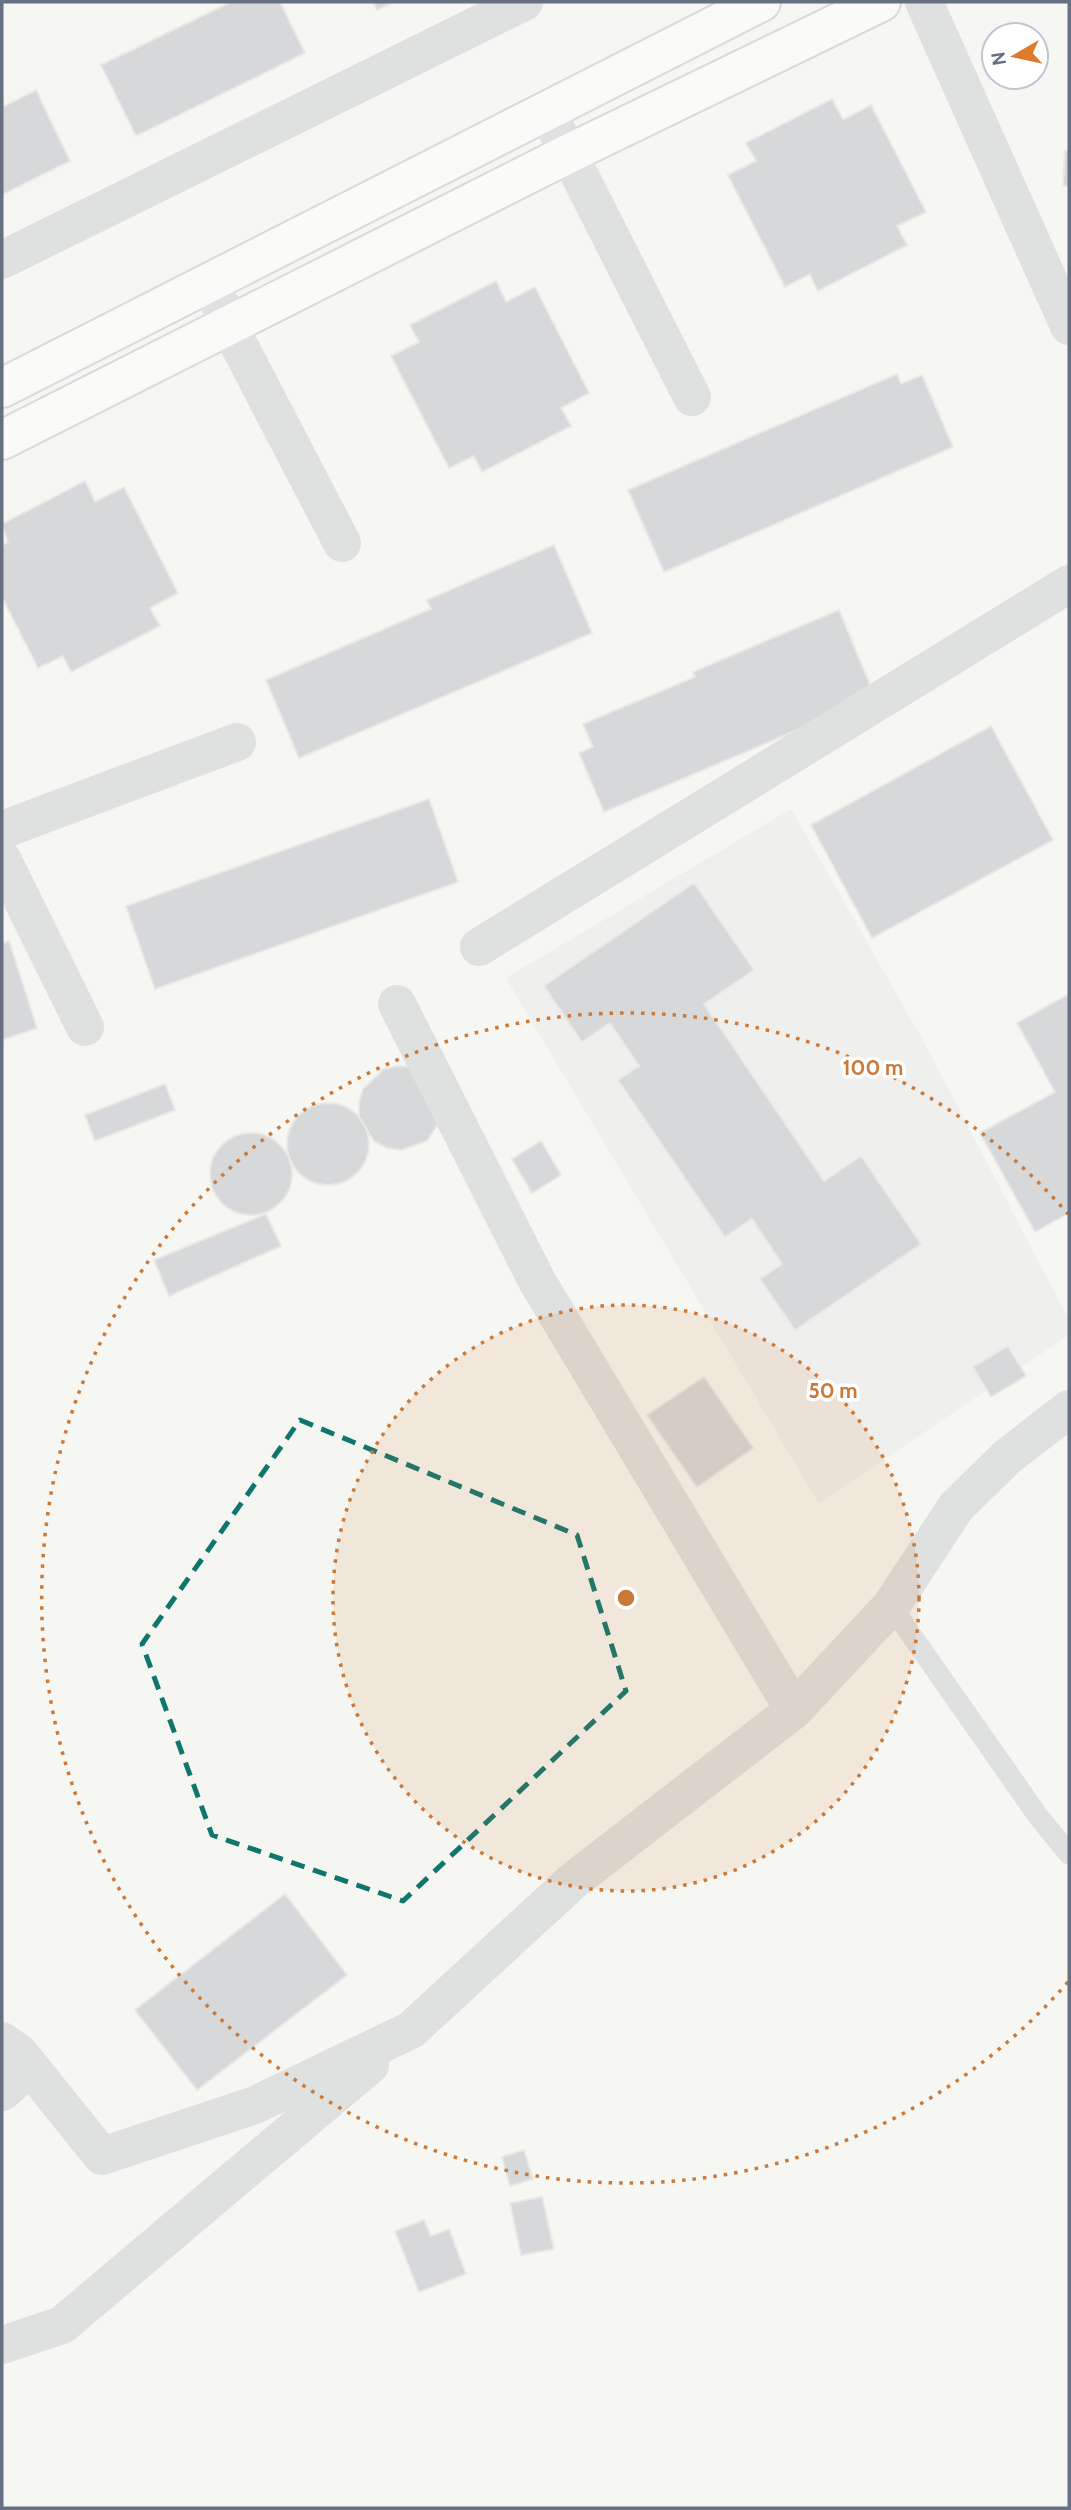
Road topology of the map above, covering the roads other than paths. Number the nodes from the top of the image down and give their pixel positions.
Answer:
1 (524, 2) edge
2 (761, 2) edge
3 (881, 2) edge
4 (924, 2) edge
5 (547, 111) junction
6 (566, 155) junction
7 (2, 260) edge
8 (211, 282) junction
9 (229, 326) junction
10 (1069, 326) edge
11 (2, 388) edge
12 (692, 397) dead end
13 (2, 440) edge
14 (342, 543) dead end
15 (1069, 584) edge
16 (237, 742) dead end
17 (2, 830) edge
18 (2, 859) edge
19 (479, 947) dead end
20 (397, 1004) dead end
21 (85, 1027) dead end
22 (1069, 1409) edge
23 (891, 1606) junction
24 (794, 1710) junction
25 (1069, 1854) edge
26 (411, 2031) junction
27 (2, 2041) edge
28 (30, 2067) junction
29 (2, 2092) edge
30 (2, 2345) edge

1 - 7 street
2 - 5 street
3 - 6 street
4 - 10 street
5 - 6 street
5 - 8 street
6 - 9 street
6 - 12 street
8 - 9 street
8 - 11 street
9 - 13 street
9 - 14 street
15 - 19 street
16 - 17 street
18 - 21 street
20 - 24 street
22 - 23 street
23 - 24 street
23 - 25 lane
24 - 26 street
26 - 28 street
26 - 30 street
27 - 28 street
28 - 29 street

